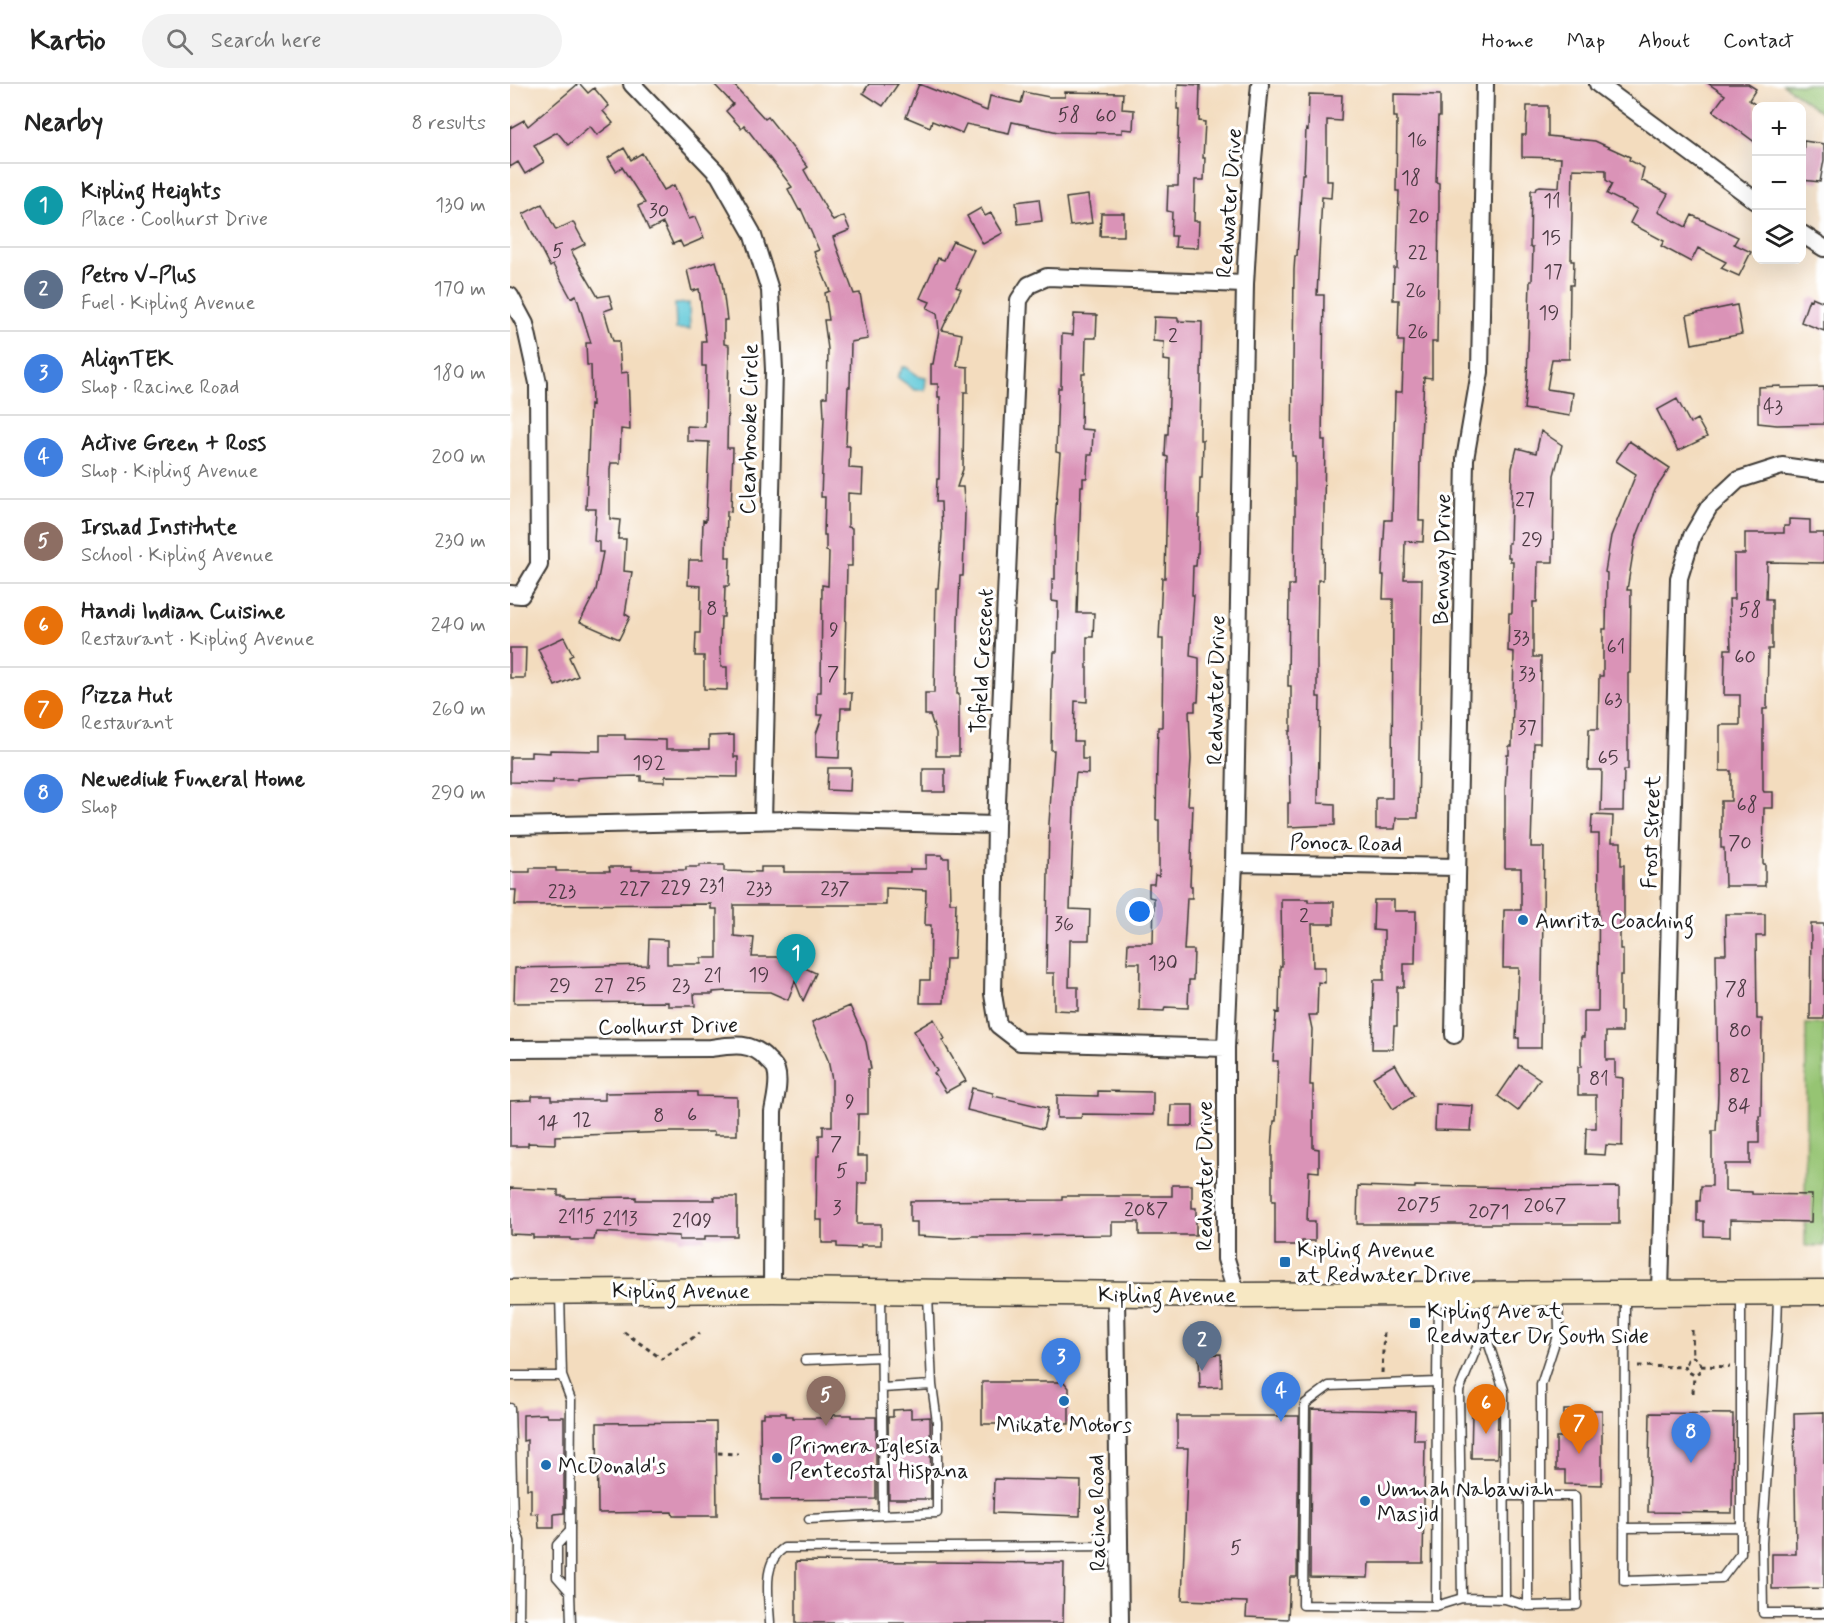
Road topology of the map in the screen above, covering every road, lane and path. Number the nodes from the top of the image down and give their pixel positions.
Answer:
1 (632, 84) edge
2 (1260, 84) edge
3 (1485, 84) edge
4 (1598, 84) edge
5 (1752, 198) edge
6 (1806, 237) edge
7 (1824, 248) edge
8 (1245, 284) junction
9 (510, 296) edge
10 (1824, 472) edge
11 (510, 594) edge
12 (763, 820) junction
13 (510, 825) edge
14 (996, 825) junction
15 (1234, 863) junction
16 (1457, 867) junction
17 (1454, 1035) dead end
18 (1226, 1048) junction
19 (510, 1049) edge
20 (772, 1290) junction
21 (881, 1291) junction
22 (510, 1292) edge
23 (560, 1292) junction
24 (928, 1292) junction
25 (1625, 1292) junction
26 (1660, 1292) junction
27 (1741, 1292) junction
28 (1778, 1292) junction
29 (1824, 1292) edge
30 (1438, 1293) junction
31 (1486, 1293) junction
32 (1558, 1293) junction
33 (1116, 1294) junction
34 (1238, 1295) junction
35 (1384, 1330) dead end
36 (1484, 1330) junction
37 (1692, 1330) dead end
38 (624, 1332) dead end
39 (700, 1333) dead end
40 (882, 1358) junction
41 (1693, 1358) junction
42 (805, 1360) dead end
43 (1624, 1366) junction
44 (1701, 1366) junction
45 (1685, 1367) junction
46 (1742, 1367) junction
47 (1694, 1375) junction
48 (510, 1376) edge
49 (562, 1376) junction
50 (1437, 1382) junction
51 (1382, 1384) junction
52 (932, 1385) junction
53 (882, 1388) junction
54 (1693, 1393) dead end
55 (510, 1408) edge
56 (718, 1453) dead end
57 (738, 1454) dead end
58 (1506, 1496) junction
59 (1528, 1496) junction
60 (1541, 1496) junction
61 (882, 1515) junction
62 (809, 1519) dead end
63 (511, 1520) edge
64 (1741, 1527) junction
65 (1624, 1528) junction
66 (1119, 1545) junction
67 (1462, 1598) junction
68 (1505, 1599) junction
69 (1436, 1605) junction
70 (1528, 1606) junction
71 (1824, 1613) edge
72 (517, 1620) edge
73 (571, 1623) edge
74 (770, 1623) edge
75 (1120, 1623) edge

1 - 12 street, Clearbrooke Circle
2 - 8 street, Redwater Drive
3 - 16 street, Benway Drive
4 - 5 street
6 - 7 street
8 - 14 street, Tofield Crescent
8 - 15 street, Redwater Drive
9 - 11 street
10 - 26 street, Frost Street
12 - 13 street
12 - 14 street
14 - 18 street, Tofield Crescent
15 - 16 street, Ponoca Road
15 - 18 street, Redwater Drive
16 - 17 street, Benway Drive
18 - 34 street, Redwater Drive
19 - 20 street, Coolhurst Drive
20 - 21 main road, Kipling Avenue
20 - 23 main road, Kipling Avenue
21 - 24 main road, Kipling Avenue
21 - 40 lane
22 - 23 main road, Kipling Avenue
23 - 49 lane
24 - 33 main road, Kipling Avenue
24 - 52 lane
25 - 26 main road, Kipling Avenue
25 - 32 main road, Kipling Avenue
25 - 43 lane
26 - 27 main road, Kipling Avenue
27 - 28 main road, Kipling Avenue
27 - 46 lane
28 - 29 main road, Kipling Avenue
28 - 71 lane
30 - 31 main road, Kipling Avenue
30 - 34 main road, Kipling Avenue
30 - 50 lane
31 - 32 main road, Kipling Avenue
31 - 36 lane
32 - 60 lane
33 - 34 main road, Kipling Avenue
33 - 66 street, Racine Road
35 - 51 path
36 - 58 lane
36 - 67 lane
37 - 41 path
38 - 39 path
40 - 42 lane
40 - 53 lane
41 - 44 path
41 - 45 path
43 - 45 path
43 - 65 lane
44 - 46 path
44 - 47 path
45 - 47 path
46 - 64 lane
47 - 54 path
48 - 49 lane
49 - 73 lane
50 - 51 lane
50 - 69 lane
51 - 69 lane
52 - 53 lane
52 - 61 lane
53 - 61 lane
55 - 63 lane
56 - 57 path
58 - 59 lane
58 - 68 lane
59 - 60 lane
59 - 70 lane
60 - 70 lane
61 - 62 lane
63 - 72 lane
64 - 65 lane
64 - 65 lane
66 - 74 lane
66 - 75 street, Racine Road
67 - 68 lane
67 - 69 lane
68 - 70 lane

